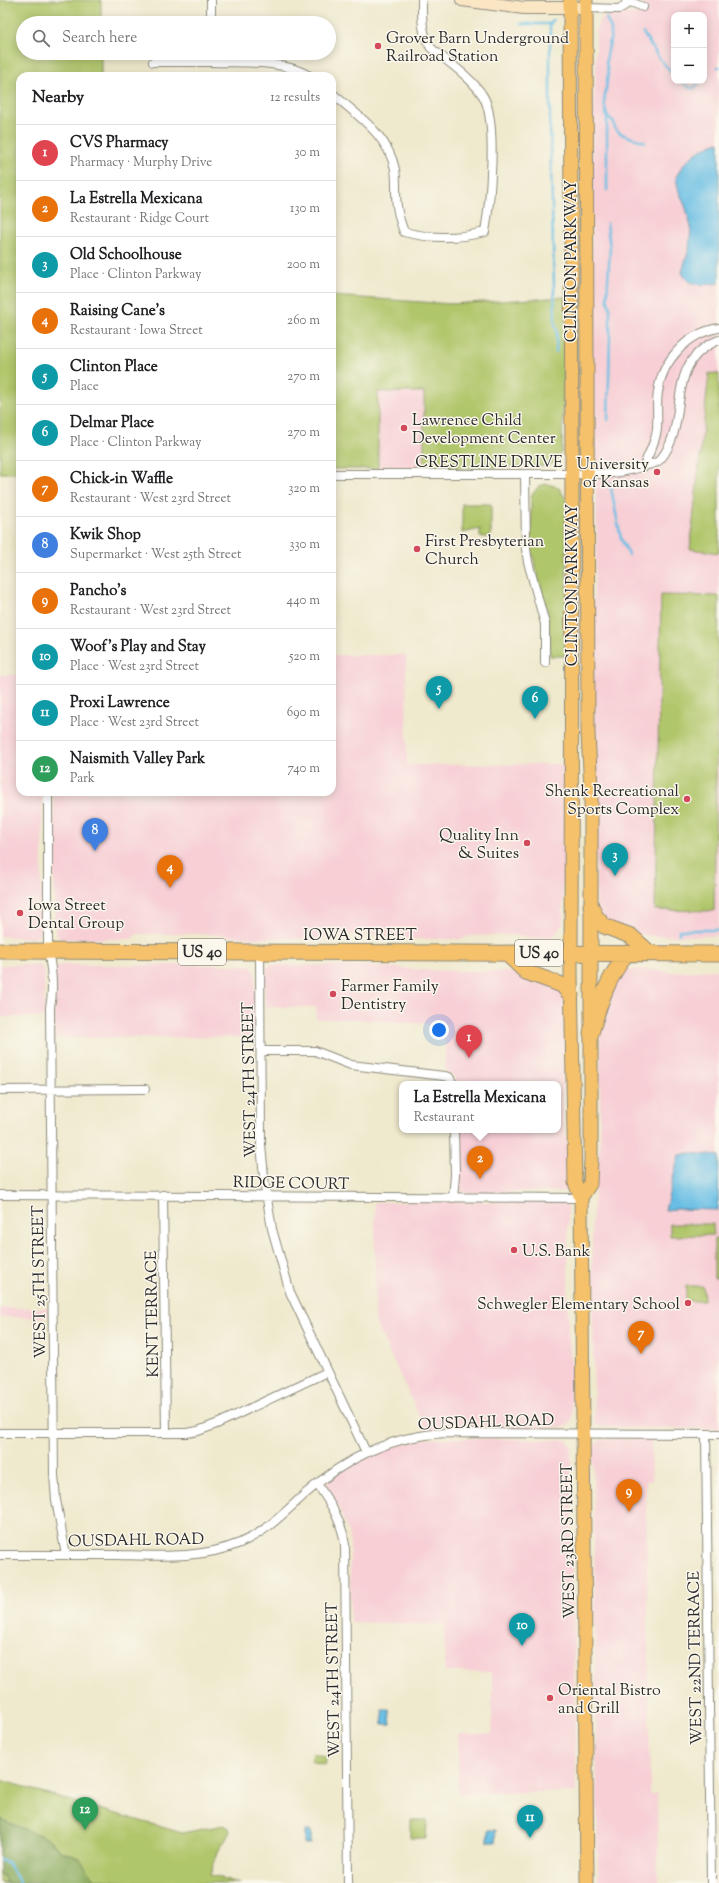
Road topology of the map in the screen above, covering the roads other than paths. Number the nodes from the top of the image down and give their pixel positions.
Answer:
1 (210, 0) edge
2 (422, 0) edge
3 (462, 0) edge
4 (628, 1) edge
5 (570, 4) edge
6 (586, 4) edge
7 (643, 8) dead end
8 (210, 16) edge
9 (153, 62) dead end
10 (210, 62) joint
11 (301, 72) edge
12 (336, 96) edge
13 (719, 328) edge
14 (719, 340) edge
15 (644, 466) junction
16 (336, 474) edge
17 (525, 475) junction
18 (572, 475) junction
19 (588, 475) junction
20 (545, 663) dead end
21 (48, 796) edge
22 (591, 906) junction
23 (0, 952) edge
24 (48, 952) junction
25 (260, 952) junction
26 (506, 953) junction
27 (571, 953) junction
28 (591, 953) junction
29 (627, 953) junction
30 (650, 953) junction
31 (719, 954) edge
32 (571, 994) junction
33 (591, 1033) junction
34 (260, 1051) junction
35 (451, 1081) edge
36 (0, 1090) edge
37 (50, 1090) junction
38 (145, 1090) dead end
39 (454, 1133) edge
40 (0, 1195) edge
41 (52, 1195) junction
42 (163, 1195) junction
43 (266, 1196) junction
44 (452, 1198) junction
45 (581, 1198) junction
46 (327, 1372) junction
47 (0, 1432) edge
48 (54, 1433) junction
49 (166, 1433) junction
50 (583, 1433) junction
51 (706, 1434) junction
52 (719, 1434) edge
53 (366, 1452) junction
54 (317, 1484) junction
55 (0, 1555) edge
56 (66, 1555) junction
57 (348, 1883) edge
58 (587, 1883) edge
59 (710, 1883) edge

1 - 8 street
2 - 12 street
3 - 5 street
4 - 6 street
4 - 7 street
5 - 6 street
5 - 18 main road, CLINTON PARKWAY
6 - 19 main road, CLINTON PARKWAY
9 - 10 street
10 - 11 street
13 - 15 street
14 - 15 street, CRESTLINE DRIVE
15 - 19 street, CRESTLINE DRIVE
16 - 17 street, CRESTLINE DRIVE
17 - 18 street, CRESTLINE DRIVE
17 - 20 street
18 - 19 street, CRESTLINE DRIVE
18 - 27 main road, CLINTON PARKWAY
19 - 22 main road, CLINTON PARKWAY
21 - 24 street, WEST 25TH STREET
22 - 28 main road, CLINTON PARKWAY
22 - 30 highway
23 - 24 highway, IOWA STREET / US 40
24 - 25 highway, IOWA STREET / US 40
24 - 37 street, WEST 25TH STREET
25 - 26 highway, IOWA STREET / US 40
25 - 34 street, WEST 24TH STREET
26 - 27 highway, IOWA STREET / US 40
26 - 32 highway
27 - 28 highway, IOWA STREET / US 40
27 - 32 main road, WEST 23RD STREET
28 - 29 highway, IOWA STREET / US 40
28 - 33 main road, WEST 23RD STREET
29 - 30 highway, IOWA STREET / US 40
29 - 33 highway
30 - 31 highway, IOWA STREET / US 40
32 - 45 main road, WEST 23RD STREET
33 - 45 main road, WEST 23RD STREET
34 - 35 street
34 - 43 street, WEST 24TH STREET
36 - 37 street
37 - 38 street
37 - 41 street, WEST 25TH STREET
39 - 44 street
40 - 41 street, RIDGE COURT
41 - 42 street, RIDGE COURT
41 - 48 street, WEST 25TH STREET
42 - 43 street, RIDGE COURT
42 - 49 street, KENT TERRACE
43 - 44 street, RIDGE COURT
43 - 46 street, WEST 24TH STREET
44 - 45 street, RIDGE COURT
45 - 50 main road, WEST 23RD STREET
46 - 49 street
46 - 53 street, WEST 24TH STREET
47 - 48 street
48 - 49 street
48 - 56 street, WEST 25TH STREET
50 - 51 street, OUSDAHL ROAD
50 - 53 street, OUSDAHL ROAD
50 - 58 main road, WEST 23RD STREET
51 - 52 street, OUSDAHL ROAD
51 - 59 street, WEST 22ND TERRACE
53 - 54 street, OUSDAHL ROAD
54 - 56 street, OUSDAHL ROAD
54 - 57 street, WEST 24TH STREET
55 - 56 street, OUSDAHL ROAD

